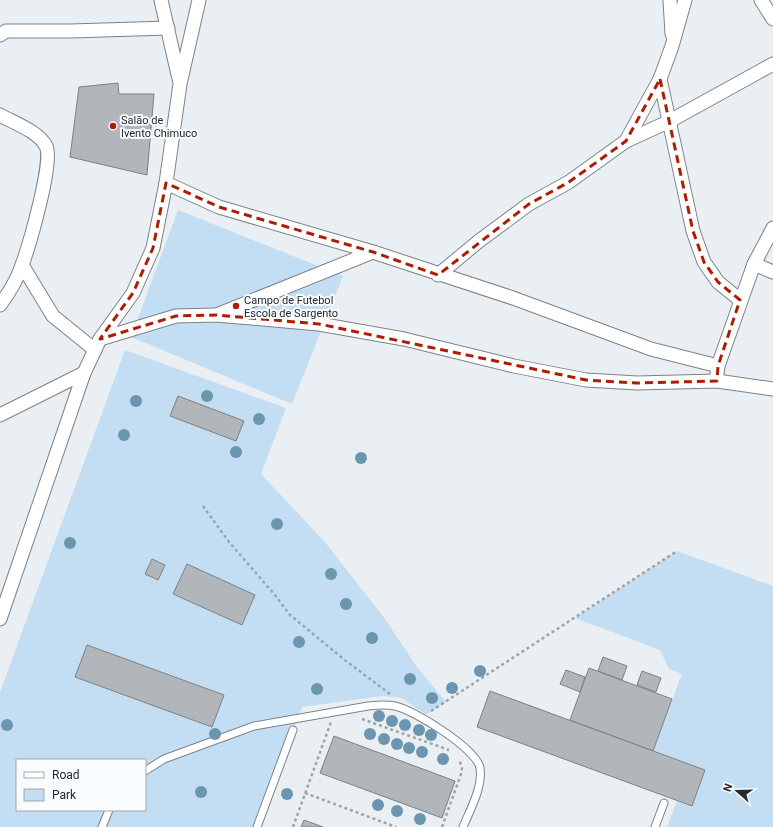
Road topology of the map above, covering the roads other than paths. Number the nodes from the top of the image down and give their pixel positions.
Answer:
1 (161, 0) edge
2 (199, 0) edge
3 (670, 0) edge
4 (685, 0) edge
5 (761, 0) edge
6 (773, 19) edge
7 (168, 28) junction
8 (0, 35) edge
9 (672, 46) junction
10 (773, 64) edge
11 (660, 79) junction
12 (180, 84) junction
13 (0, 115) edge
14 (668, 122) junction
15 (626, 141) junction
16 (166, 183) junction
17 (773, 228) edge
18 (373, 252) junction
19 (754, 264) junction
20 (22, 265) junction
21 (773, 272) edge
22 (438, 275) junction
23 (740, 300) junction
24 (0, 305) edge
25 (216, 315) junction
26 (98, 345) junction
27 (718, 366) junction
28 (84, 373) junction
29 (717, 382) junction
30 (773, 389) edge
31 (0, 415) edge
32 (0, 619) edge
33 (294, 730) dead end
34 (146, 770) edge
35 (664, 803) dead end
36 (109, 811) edge
37 (102, 827) edge
38 (257, 827) edge
39 (463, 827) edge
40 (655, 827) edge

1 - 7 street
2 - 12 street
3 - 9 street
4 - 9 street
5 - 6 street
7 - 8 street
7 - 12 street
9 - 11 street
10 - 14 street
11 - 14 street
11 - 15 street
12 - 16 street
13 - 20 street
14 - 15 street
14 - 23 street
15 - 22 street
16 - 18 street
16 - 26 street
17 - 19 street
18 - 22 street
18 - 25 street
19 - 21 street
19 - 23 street
20 - 24 street
20 - 26 street
22 - 27 street
23 - 27 street
25 - 26 street
25 - 29 street
26 - 28 street
27 - 29 street
28 - 31 street
28 - 32 street
29 - 30 street
33 - 38 lane
34 - 39 lane
35 - 40 lane
36 - 37 lane

